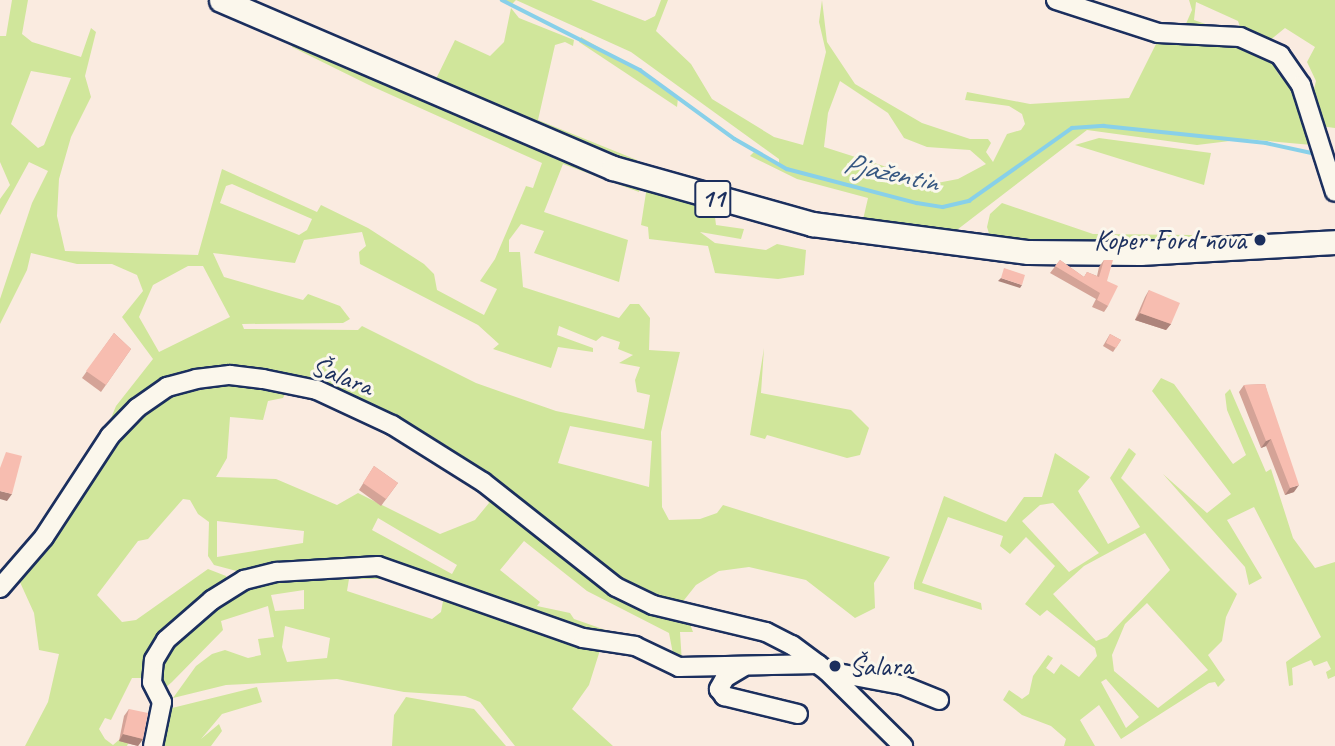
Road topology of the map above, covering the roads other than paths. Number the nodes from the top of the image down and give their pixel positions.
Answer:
1 (220, 0) edge
2 (1056, 0) edge
3 (1327, 146) edge
4 (1335, 192) edge
5 (1335, 242) edge
6 (0, 588) edge
7 (743, 667) junction
8 (822, 668) junction
9 (939, 700) dead end
10 (798, 714) dead end
11 (153, 746) edge
12 (904, 746) edge

1 - 5 main road, 11
2 - 3 street
3 - 4 street
6 - 8 street, Šalara
7 - 8 street
7 - 10 street
7 - 11 street
8 - 9 street
8 - 12 street, Šalara

